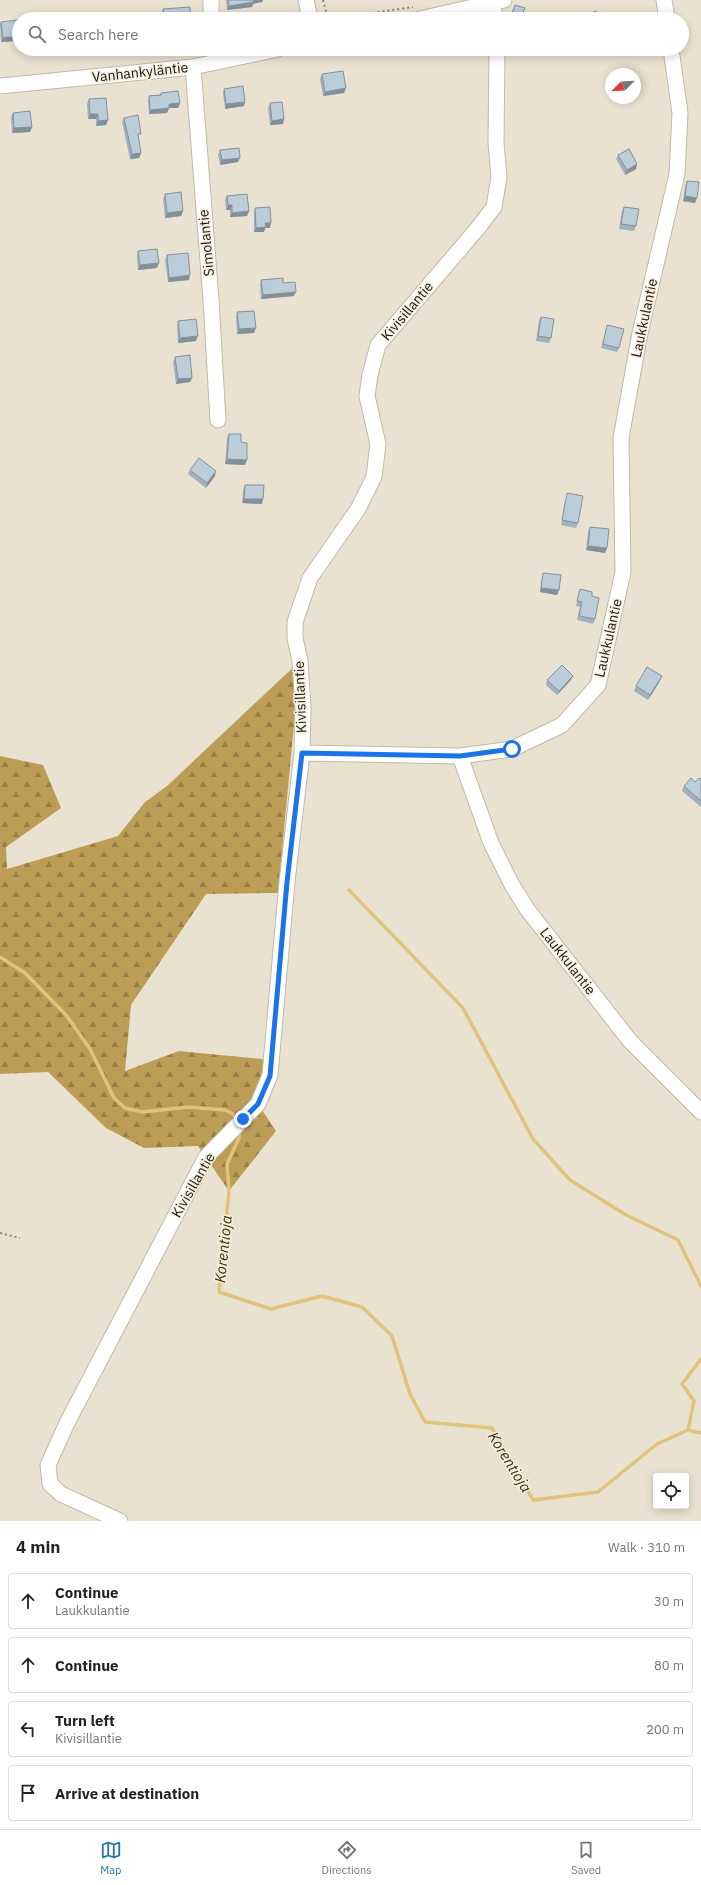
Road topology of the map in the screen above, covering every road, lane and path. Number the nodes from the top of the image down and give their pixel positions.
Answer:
1 (211, 0) edge
2 (306, 0) edge
3 (323, 0) edge
4 (664, 0) edge
5 (498, 2) edge
6 (211, 12) edge
7 (309, 12) edge
8 (326, 12) edge
9 (425, 12) edge
10 (496, 12) edge
11 (666, 12) edge
12 (213, 56) edge
13 (497, 56) edge
14 (672, 56) edge
15 (193, 67) junction
16 (0, 86) edge
17 (218, 420) dead end
18 (302, 753) junction
19 (460, 756) junction
20 (701, 1112) edge
21 (0, 1233) edge
22 (20, 1238) dead end
23 (120, 1521) edge

1 - 6 street
2 - 7 street
3 - 8 path
4 - 11 street
5 - 9 street
5 - 10 street
12 - 15 street, Vanhankyläntie
13 - 18 street, Kivisillantie
14 - 19 street, Laukkulantie
15 - 16 street, Vanhankyläntie
15 - 17 street, Simolantie
18 - 19 street
18 - 23 street, Kivisillantie
19 - 20 street, Laukkulantie
21 - 22 path

